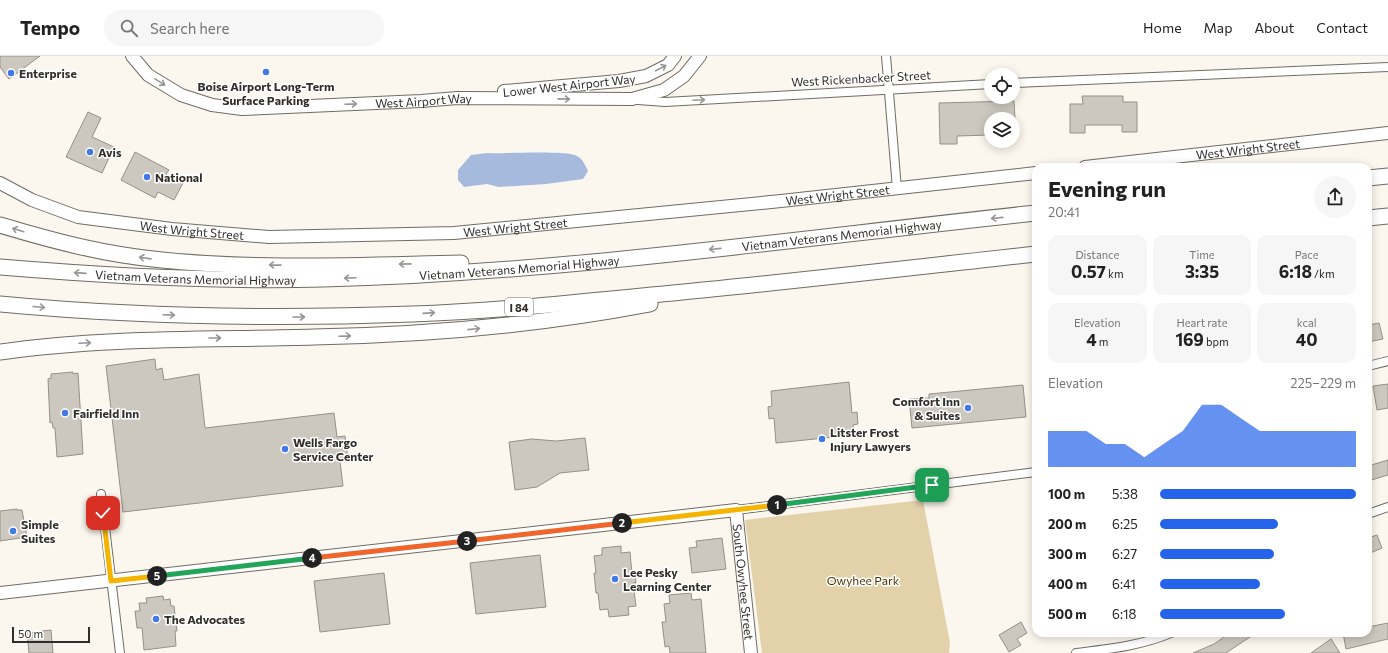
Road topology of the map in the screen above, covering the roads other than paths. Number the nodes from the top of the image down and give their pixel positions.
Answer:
1 (132, 56) edge
2 (675, 56) edge
3 (700, 56) edge
4 (886, 56) edge
5 (1388, 67) edge
6 (1020, 83) edge
7 (984, 84) edge
8 (889, 89) junction
9 (732, 97) joint
10 (457, 98) junction
11 (632, 99) junction
12 (1388, 133) edge
13 (1121, 163) edge
14 (1032, 172) edge
15 (1388, 176) edge
16 (1372, 178) edge
17 (0, 183) edge
18 (897, 189) junction
19 (1032, 213) edge
20 (1388, 216) edge
21 (1372, 218) edge
22 (0, 225) edge
23 (1032, 254) edge
24 (626, 258) junction
25 (0, 267) edge
26 (755, 285) junction
27 (0, 304) edge
28 (0, 352) edge
29 (1388, 361) edge
30 (1372, 365) edge
31 (1032, 473) edge
32 (101, 494) dead end
33 (1388, 507) edge
34 (736, 510) junction
35 (1372, 513) edge
36 (111, 581) junction
37 (0, 593) edge
38 (1162, 637) edge
39 (120, 653) edge
40 (751, 653) edge
41 (1076, 653) edge

1 -> 10 street, West Airport Way
10 -> 2 street, Lower West Airport Way
3 - 11 street
4 - 8 street
5 - 6 street
7 - 8 street, West Rickenbacker Street
8 - 9 street, West Rickenbacker Street
8 - 18 street
11 -> 9 street, West Airport Way
10 -> 11 street, West Airport Way
12 - 13 street, West Wright Street
14 - 18 street, West Wright Street
15 - 16 highway
17 - 18 street, West Wright Street
19 -> 24 highway, Vietnam Veterans Memorial Highway
20 - 21 highway
24 -> 22 highway
23 - 26 highway, I 84
24 -> 25 highway, Vietnam Veterans Memorial Highway
27 -> 26 highway, I 84
28 -> 26 highway
29 - 30 street
31 - 34 street
32 - 36 street
33 - 35 street
34 - 36 street
34 - 40 street, South Owyhee Street
36 - 37 street
36 - 39 street
38 - 41 street

